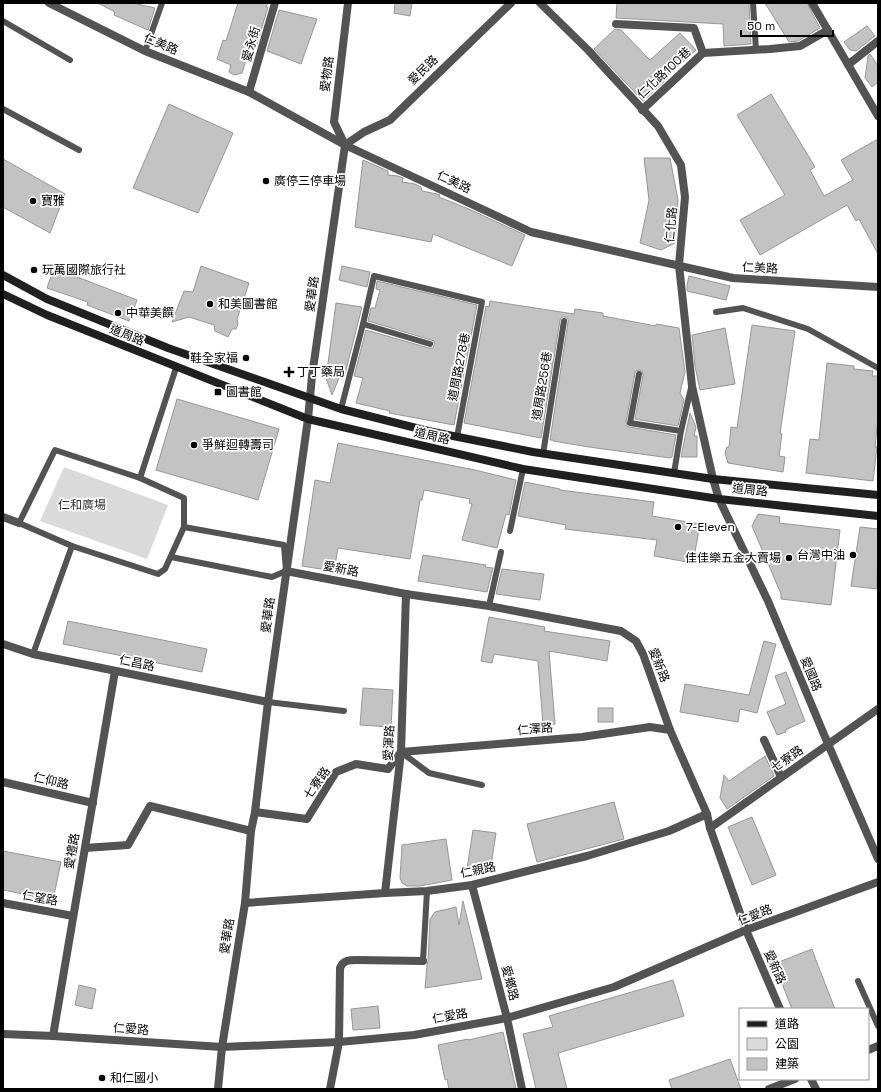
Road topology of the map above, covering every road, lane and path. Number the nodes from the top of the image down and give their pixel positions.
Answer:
1 (49, 3) edge
2 (162, 3) edge
3 (275, 3) edge
4 (348, 3) edge
5 (511, 3) edge
6 (540, 3) edge
7 (753, 3) edge
8 (812, 3) edge
9 (3, 21) edge
10 (616, 24) dead end
11 (828, 30) junction
12 (878, 40) edge
13 (756, 50) junction
14 (145, 51) junction
15 (703, 53) junction
16 (70, 60) dead end
17 (849, 64) junction
18 (249, 92) junction
19 (3, 109) edge
20 (642, 110) junction
21 (878, 116) edge
22 (346, 145) junction
23 (79, 150) dead end
24 (679, 266) junction
25 (3, 275) edge
26 (878, 287) edge
27 (3, 294) edge
28 (716, 312) dead end
29 (564, 321) dead end
30 (363, 324) junction
31 (430, 344) dead end
32 (176, 368) junction
33 (878, 368) edge
34 (639, 374) dead end
35 (692, 386) junction
36 (310, 399) junction
37 (341, 409) junction
38 (308, 419) junction
39 (681, 431) junction
40 (457, 437) junction
41 (542, 454) junction
42 (523, 469) junction
43 (674, 473) junction
44 (140, 478) junction
45 (713, 479) junction
46 (878, 495) edge
47 (719, 499) junction
48 (878, 516) edge
49 (3, 517) edge
50 (19, 523) junction
51 (184, 527) junction
52 (510, 531) dead end
53 (72, 546) junction
54 (501, 552) dead end
55 (171, 557) junction
56 (286, 571) junction
57 (406, 594) junction
58 (489, 606) junction
59 (3, 644) edge
60 (33, 654) junction
61 (115, 671) junction
62 (268, 702) junction
63 (878, 708) edge
64 (344, 711) dead end
65 (670, 730) junction
66 (764, 740) dead end
67 (828, 744) junction
68 (401, 752) junction
69 (782, 777) junction
70 (3, 782) edge
71 (482, 785) dead end
72 (93, 803) junction
73 (255, 812) junction
74 (707, 814) junction
75 (710, 828) junction
76 (250, 831) junction
77 (85, 848) junction
78 (878, 859) edge
79 (878, 882) edge
80 (472, 884) junction
81 (427, 891) junction
82 (385, 893) junction
83 (3, 903) edge
84 (245, 903) junction
85 (73, 916) junction
86 (746, 930) junction
87 (423, 961) joint
88 (858, 981) dead end
89 (780, 1008) edge
90 (507, 1018) junction
91 (878, 1026) edge
92 (3, 1034) edge
93 (53, 1036) junction
94 (339, 1042) junction
95 (222, 1047) junction
96 (792, 1080) edge
97 (812, 1080) edge
98 (218, 1089) edge
99 (330, 1089) edge
100 (522, 1089) edge
101 (769, 1089) edge
102 (816, 1089) edge

1 - 14 street, 仁美路
2 - 14 lane
3 - 18 street, 愛永街
4 - 22 street, 愛物路
5 - 22 street, 愛民路
6 - 20 street, 仁化路
7 - 13 lane
8 - 11 street
9 - 16 lane
10 - 15 street
11 - 13 street
11 - 17 street
12 - 17 street
13 - 15 street
14 - 18 street, 仁美路
15 - 20 street, 仁化路100巷
17 - 21 street
18 - 22 street, 仁美路
19 - 23 lane
20 - 24 street, 仁化路
22 - 24 street, 仁美路
22 - 36 street, 愛華路
24 - 26 street, 仁美路
24 - 35 street, 仁化路
25 - 36 main road, 道周路
27 - 32 main road, 道周路
28 - 33 lane
29 - 41 lane, 道周路256巷
30 - 31 lane
30 - 37 lane
30 - 40 lane, 道周路278巷
32 - 38 main road, 道周路
32 - 44 lane
34 - 39 lane
35 - 39 lane
35 - 45 street, 仁化路
36 - 37 main road, 道周路
36 - 38 street, 愛華路
37 - 40 main road, 道周路
38 - 42 main road, 道周路
38 - 56 street, 愛華路
39 - 43 lane
40 - 41 main road, 道周路
41 - 43 main road, 道周路
42 - 47 main road, 道周路
42 - 52 lane
43 - 45 main road, 道周路
44 - 50 lane
44 - 51 lane
45 - 46 main road, 道周路
45 - 47 street, 仁化路
47 - 48 main road, 道周路
47 - 67 street, 愛國路
49 - 50 street
50 - 53 lane
51 - 55 lane
51 - 56 lane
53 - 55 lane
53 - 60 lane
54 - 58 lane
55 - 56 lane
56 - 57 street, 愛新路
56 - 62 street, 愛華路
57 - 58 street, 愛新路
57 - 68 street, 愛渾路
58 - 65 street, 愛新路
59 - 60 street, 仁昌路
60 - 61 street, 仁昌路
61 - 62 street, 仁昌路
61 - 72 street, 愛禮路
62 - 64 lane
62 - 73 street, 愛華路
63 - 67 street, 七寮路
65 - 68 street, 仁澤路
65 - 74 street, 愛新路
66 - 69 street
67 - 69 street, 七寮路
67 - 78 street, 愛國路
68 - 71 lane
68 - 73 street, 七寮路
68 - 82 street, 愛渾路
69 - 75 street, 七寮路
70 - 72 street, 仁仰路
72 - 77 street, 愛禮路
73 - 76 street, 愛華路
74 - 75 street, 愛新路
74 - 80 street, 仁親路
75 - 86 street, 愛新路
76 - 77 street
76 - 84 street, 愛華路
77 - 85 street, 愛禮路
79 - 86 street, 仁愛路
80 - 81 street, 仁親路
80 - 90 street, 愛鄉路
81 - 82 street, 仁親路
81 - 87 lane
82 - 84 street, 仁親路
83 - 85 street, 仁望路
84 - 95 street, 愛華路
85 - 93 street, 愛禮路
86 - 89 street, 愛新路
86 - 90 street, 仁愛路
87 - 94 street
88 - 91 lane
90 - 94 street, 仁愛路
90 - 100 street, 愛鄉路
92 - 93 street, 仁愛路
93 - 95 street, 仁愛路
94 - 95 street, 仁愛路
94 - 99 street
95 - 98 street, 愛華路
96 - 101 street
97 - 102 street

